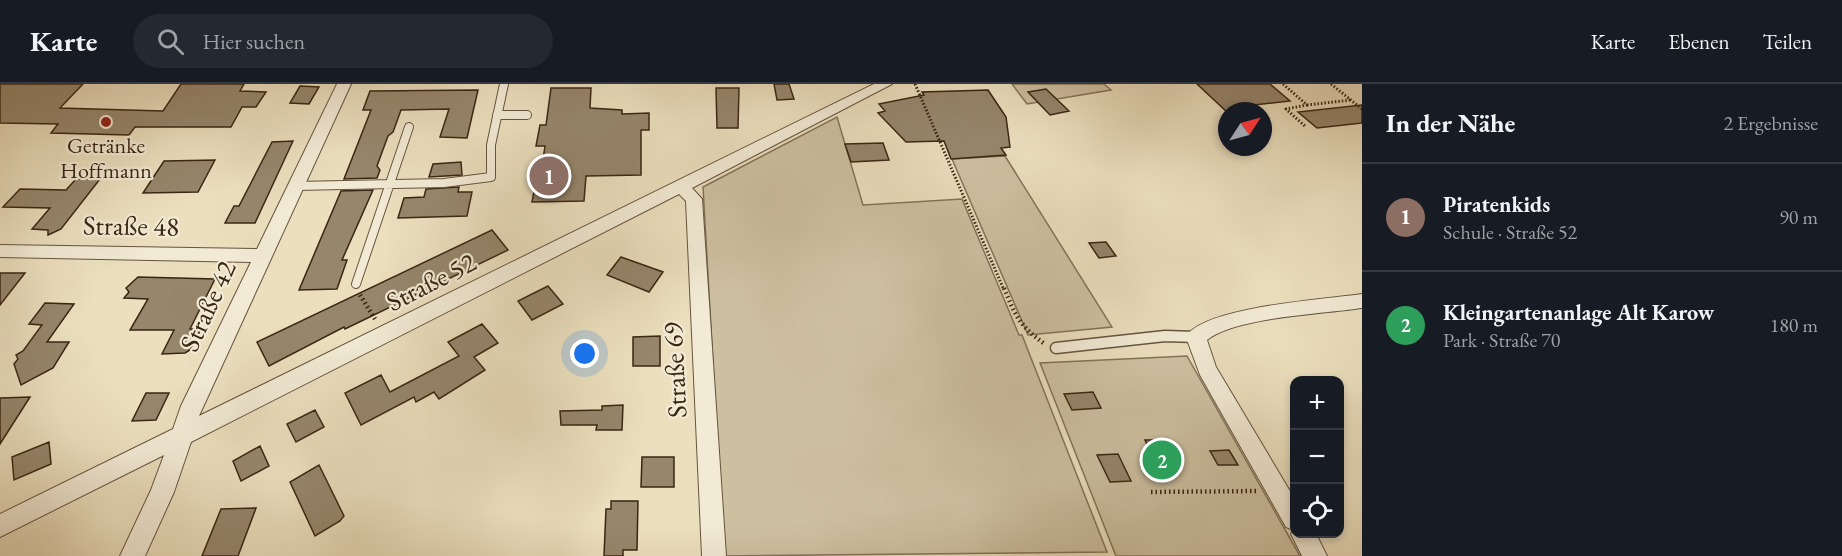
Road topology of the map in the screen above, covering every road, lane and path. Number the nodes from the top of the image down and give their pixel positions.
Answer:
1 (344, 84) edge
2 (504, 84) edge
3 (885, 84) edge
4 (915, 84) edge
5 (1283, 84) edge
6 (1331, 84) edge
7 (1351, 100) junction
8 (1307, 105) junction
9 (1362, 109) edge
10 (497, 115) junction
11 (527, 115) dead end
12 (409, 127) dead end
13 (1306, 127) dead end
14 (389, 184) junction
15 (295, 186) junction
16 (681, 187) junction
17 (0, 251) edge
18 (261, 256) junction
19 (356, 284) joint
20 (1362, 301) edge
21 (385, 335) junction
22 (1196, 337) junction
23 (1056, 348) joint
24 (183, 435) junction
25 (1279, 491) junction
26 (1151, 492) dead end
27 (1290, 512) edge
28 (0, 526) edge
29 (1305, 538) edge
30 (132, 556) edge
31 (714, 556) edge
32 (1315, 556) edge

1 - 15 street, Straße 42
2 - 10 lane
3 - 16 street, Straße 52
4 - 23 path
5 - 8 path
6 - 7 path
7 - 8 path
7 - 9 path
8 - 13 path
10 - 11 lane
10 - 14 lane
12 - 14 lane
14 - 15 lane
14 - 19 lane
15 - 18 street, Straße 42
16 - 21 street, Straße 52
16 - 31 street, Straße 69
17 - 18 street, Straße 48
18 - 24 street, Straße 42
19 - 21 path
20 - 22 street
21 - 24 street, Straße 52
22 - 23 lane
22 - 25 street
24 - 28 street, Straße 52
24 - 30 street, Straße 42
25 - 26 path
25 - 27 street
29 - 32 street

